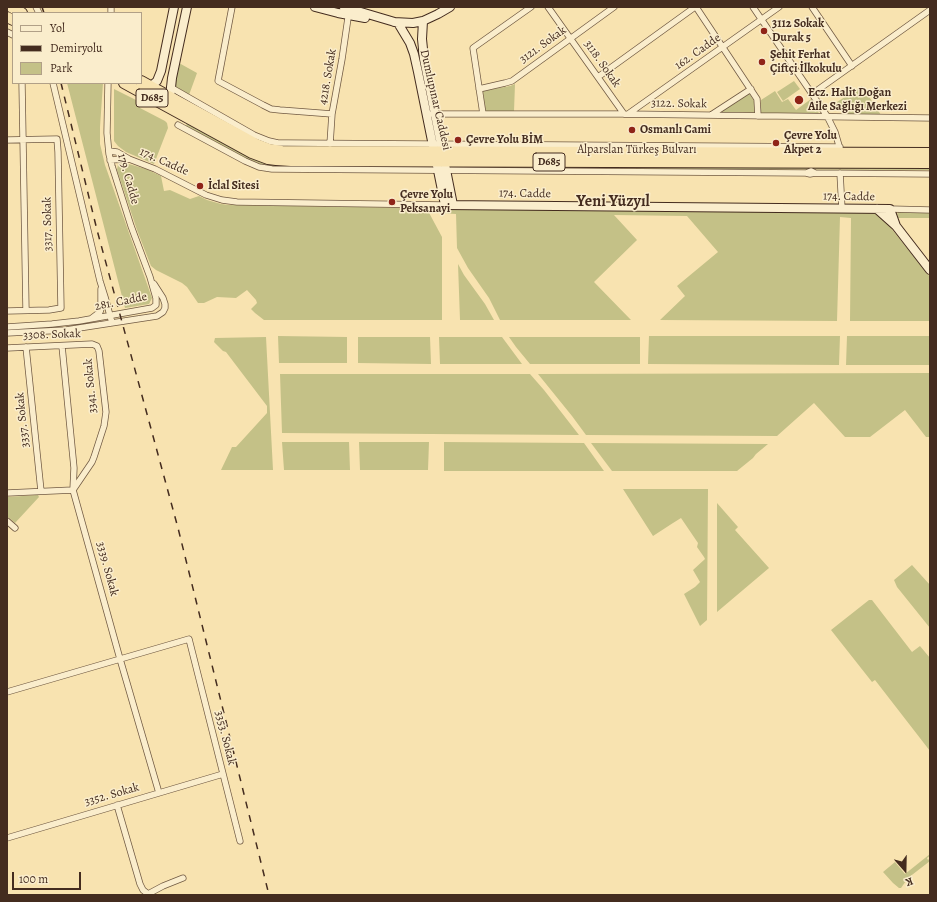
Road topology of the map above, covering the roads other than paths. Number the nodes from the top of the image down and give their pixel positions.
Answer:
1 (11, 7) edge
2 (174, 7) edge
3 (186, 7) edge
4 (232, 7) edge
5 (315, 7) edge
6 (450, 7) edge
7 (531, 7) edge
8 (548, 7) edge
9 (614, 7) edge
10 (696, 7) edge
11 (753, 7) edge
12 (779, 7) edge
13 (812, 7) edge
14 (348, 9) edge
15 (930, 10) edge
16 (20, 12) edge
17 (762, 20) junction
18 (423, 21) junction
19 (398, 23) junction
20 (570, 39) junction
21 (723, 47) junction
22 (852, 66) junction
23 (598, 77) junction
24 (142, 82) edge
25 (22, 84) edge
26 (54, 84) edge
27 (108, 84) edge
28 (126, 84) edge
29 (151, 86) junction
30 (479, 89) junction
31 (751, 89) junction
32 (170, 92) junction
33 (812, 94) junction
34 (332, 114) junction
35 (431, 114) junction
36 (482, 114) junction
37 (626, 114) junction
38 (711, 115) junction
39 (758, 116) junction
40 (827, 116) junction
41 (930, 118) edge
42 (178, 124) dead end
43 (7, 140) edge
44 (23, 140) junction
45 (330, 144) junction
46 (840, 150) junction
47 (109, 151) junction
48 (930, 153) edge
49 (440, 157) junction
50 (129, 159) junction
51 (110, 160) junction
52 (930, 163) edge
53 (840, 173) junction
54 (930, 174) edge
55 (449, 205) junction
56 (842, 209) junction
57 (878, 209) junction
58 (890, 209) junction
59 (930, 210) edge
60 (896, 226) junction
61 (930, 270) edge
62 (150, 277) junction
63 (100, 281) junction
64 (26, 310) junction
65 (7, 311) edge
66 (110, 315) junction
67 (89, 320) junction
68 (112, 323) junction
69 (7, 327) edge
70 (7, 334) edge
71 (62, 346) junction
72 (97, 346) joint
73 (26, 347) junction
74 (7, 348) edge
75 (73, 490) junction
76 (42, 491) junction
77 (7, 493) edge
78 (7, 521) edge
79 (15, 528) dead end
80 (120, 659) junction
81 (7, 692) edge
82 (223, 774) junction
83 (159, 793) junction
84 (117, 805) junction
85 (7, 838) edge
86 (240, 841) dead end
87 (183, 878) dead end
88 (148, 894) edge

1 - 16 highway
2 - 29 street
3 - 32 street
4 - 34 street
5 - 14 street
6 - 18 street
7 - 30 street
8 - 20 street, 3118. Sokak
9 - 20 street, 3121. Sokak
10 - 21 street
10 - 23 street
11 - 17 street
12 - 17 street, 162. Cadde
13 - 22 street
14 - 19 street
14 - 34 street, 4218. Sokak
15 - 22 street
17 - 21 street, 162. Cadde
17 - 33 street
18 - 19 street
18 - 35 street, Dumlupınar Caddesi
19 - 35 street, Dumlupınar Caddesi
20 - 23 street, 3118. Sokak
20 - 30 street, 3121. Sokak
21 - 31 street
21 - 37 street, 162. Cadde
22 - 33 street
23 - 37 street, 3118. Sokak
24 - 29 highway, Alparslan Türkeş Bulvarı / D685
25 - 44 street
26 - 63 street
27 - 47 street, 179. Cadde
28 - 49 highway, Alparslan Türkeş Bulvarı / D685
29 - 32 highway, Alparslan Türkeş Bulvarı / D685
30 - 36 street
31 - 38 street
31 - 39 street
32 - 45 street
32 - 49 highway, Alparslan Türkeş Bulvarı / D685
33 - 40 street
34 - 45 street, 4218. Sokak
35 - 36 street, 3122. Sokak
35 - 49 street, Dumlupınar Caddesi
36 - 37 street, 3122. Sokak
37 - 38 street, 3122. Sokak
38 - 39 street, 3122. Sokak
39 - 40 street, 3122. Sokak
40 - 41 street, 3122. Sokak
40 - 46 street
42 - 49 street
43 - 44 street
44 - 64 street
44 - 64 street, 3317. Sokak
45 - 49 street
46 - 48 highway, Alparslan Türkeş Bulvarı / D685
46 - 49 highway, Alparslan Türkeş Bulvarı / D685
47 - 50 street, 174. Cadde
47 - 51 street, 179. Cadde
49 - 52 highway, Alparslan Türkeş Bulvarı / D685
49 - 53 street
49 - 55 street, Dumlupınar Caddesi
50 - 51 street
50 - 55 street, 174. Cadde
51 - 62 street, 179. Cadde
53 - 54 street
53 - 56 street
55 - 56 street, 174. Cadde
56 - 57 street, 174. Cadde
57 - 58 street, 174. Cadde
57 - 60 street
58 - 59 street, 174. Cadde
58 - 60 street
60 - 61 street
62 - 66 street, 281. Cadde
62 - 68 street, 281. Cadde
63 - 66 street
63 - 67 street
64 - 65 street
66 - 67 street, 281. Cadde
66 - 68 street
67 - 69 street, 281. Cadde
68 - 70 street, 281. Cadde
71 - 72 street, 3308. Sokak
71 - 73 street, 3308. Sokak
71 - 75 street, 3339. Sokak
72 - 75 street, 3341. Sokak
73 - 74 street, 3308. Sokak
73 - 76 street, 3337. Sokak
75 - 76 street
75 - 80 street, 3339. Sokak
76 - 77 street
78 - 79 street
80 - 81 street
80 - 82 street, 3353. Sokak
80 - 83 street, 3339. Sokak
82 - 83 street, 3352. Sokak
82 - 86 street, 3353. Sokak
83 - 84 street, 3352. Sokak
84 - 85 street, 3352. Sokak
84 - 88 street
87 - 88 street

